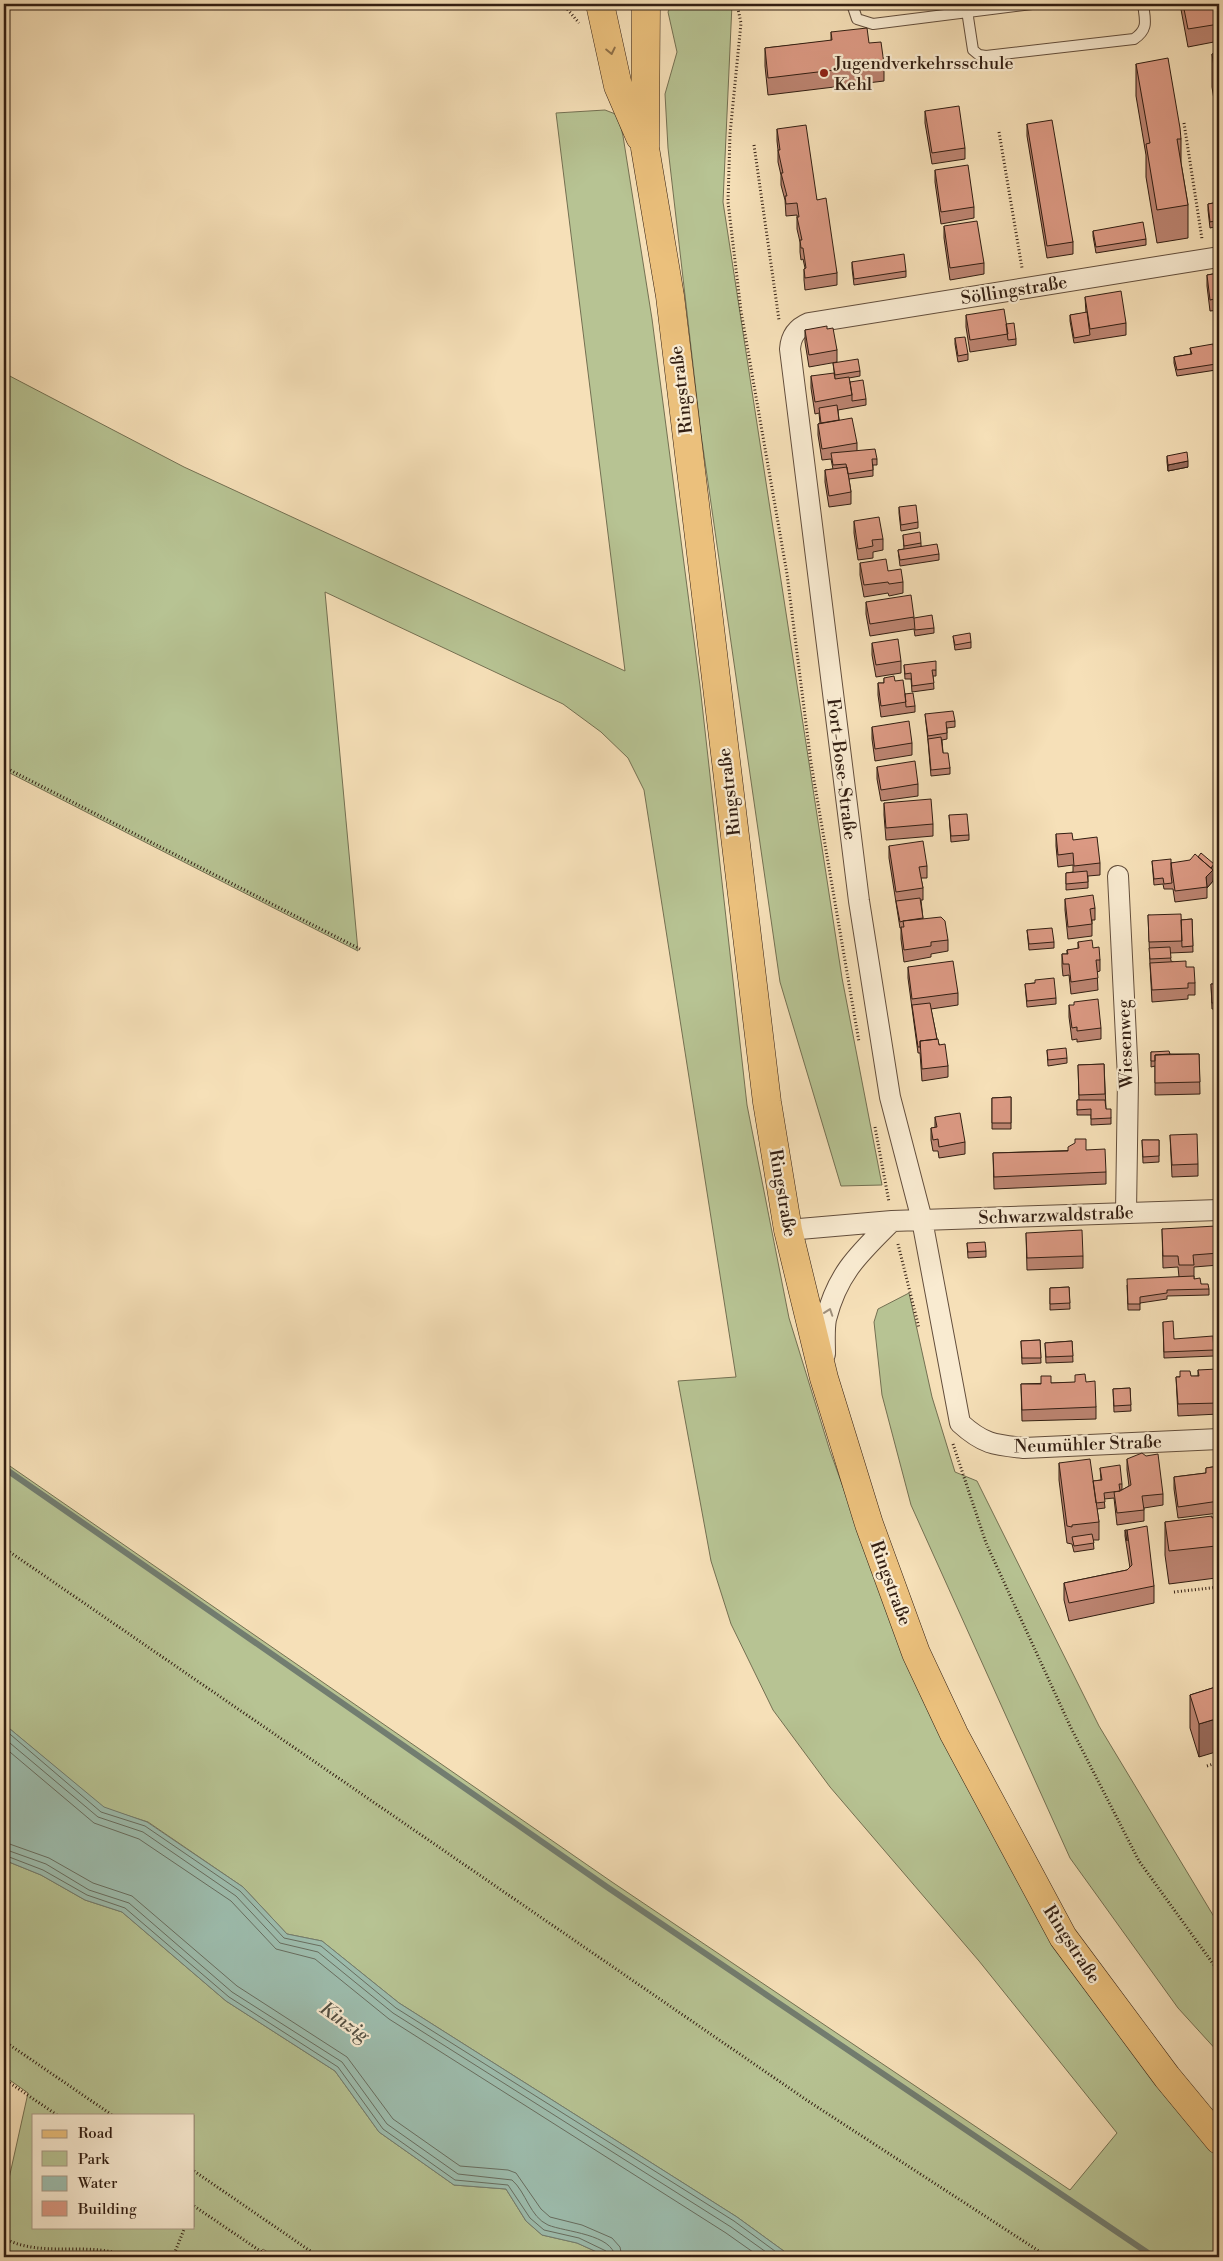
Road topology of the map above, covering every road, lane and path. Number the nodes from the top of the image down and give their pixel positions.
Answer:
1 (600, 4) edge
2 (646, 4) edge
3 (852, 4) edge
4 (1032, 4) edge
5 (1143, 4) edge
6 (966, 8) edge
7 (1184, 123) dead end
8 (999, 132) dead end
9 (754, 145) dead end
10 (645, 148) junction
11 (1212, 258) edge
12 (1026, 288) junction
13 (809, 323) joint
14 (780, 327) dead end
15 (4, 767) edge
16 (1118, 876) dead end
17 (360, 949) dead end
18 (1219, 1210) edge
19 (1126, 1212) junction
20 (922, 1220) junction
21 (892, 1221) junction
22 (788, 1230) junction
23 (824, 1378) junction
24 (1219, 1439) edge
25 (4, 1548) edge
26 (1219, 1587) edge
27 (1174, 1592) dead end
28 (1219, 1762) edge
29 (1207, 1766) dead end
30 (4, 2041) edge
31 (4, 2079) edge
32 (56, 2114) edge
33 (111, 2114) edge
34 (1219, 2140) edge
35 (195, 2172) edge
36 (195, 2207) edge
37 (185, 2228) edge
38 (4, 2238) edge
39 (128, 2257) edge
40 (174, 2257) edge
41 (269, 2257) edge
42 (319, 2257) edge
43 (1048, 2257) edge

1 -> 10 main road, Ringstraße
2 - 10 main road, Ringstraße
3 - 6 lane
4 - 6 lane
5 - 6 lane
7 - 11 path
8 - 12 path
9 - 14 path
10 - 22 main road, Ringstraße
11 - 12 street, Söllingstraße
12 - 13 street, Söllingstraße
13 - 20 street, Fort-Bose-Straße
15 - 17 path
16 - 19 street, Wiesenweg
18 - 19 street, Schwarzwaldstraße
19 - 20 street, Schwarzwaldstraße
20 - 21 street, Schwarzwaldstraße
20 - 24 street, Neumühler Straße
21 - 22 street, Schwarzwaldstraße
23 -> 21 street
22 - 23 main road, Ringstraße
23 - 34 main road, Ringstraße
25 - 43 path
26 - 27 path
28 - 29 path
30 - 33 path
31 - 32 path
35 - 42 path
36 - 41 path
37 - 40 path
38 - 39 path

